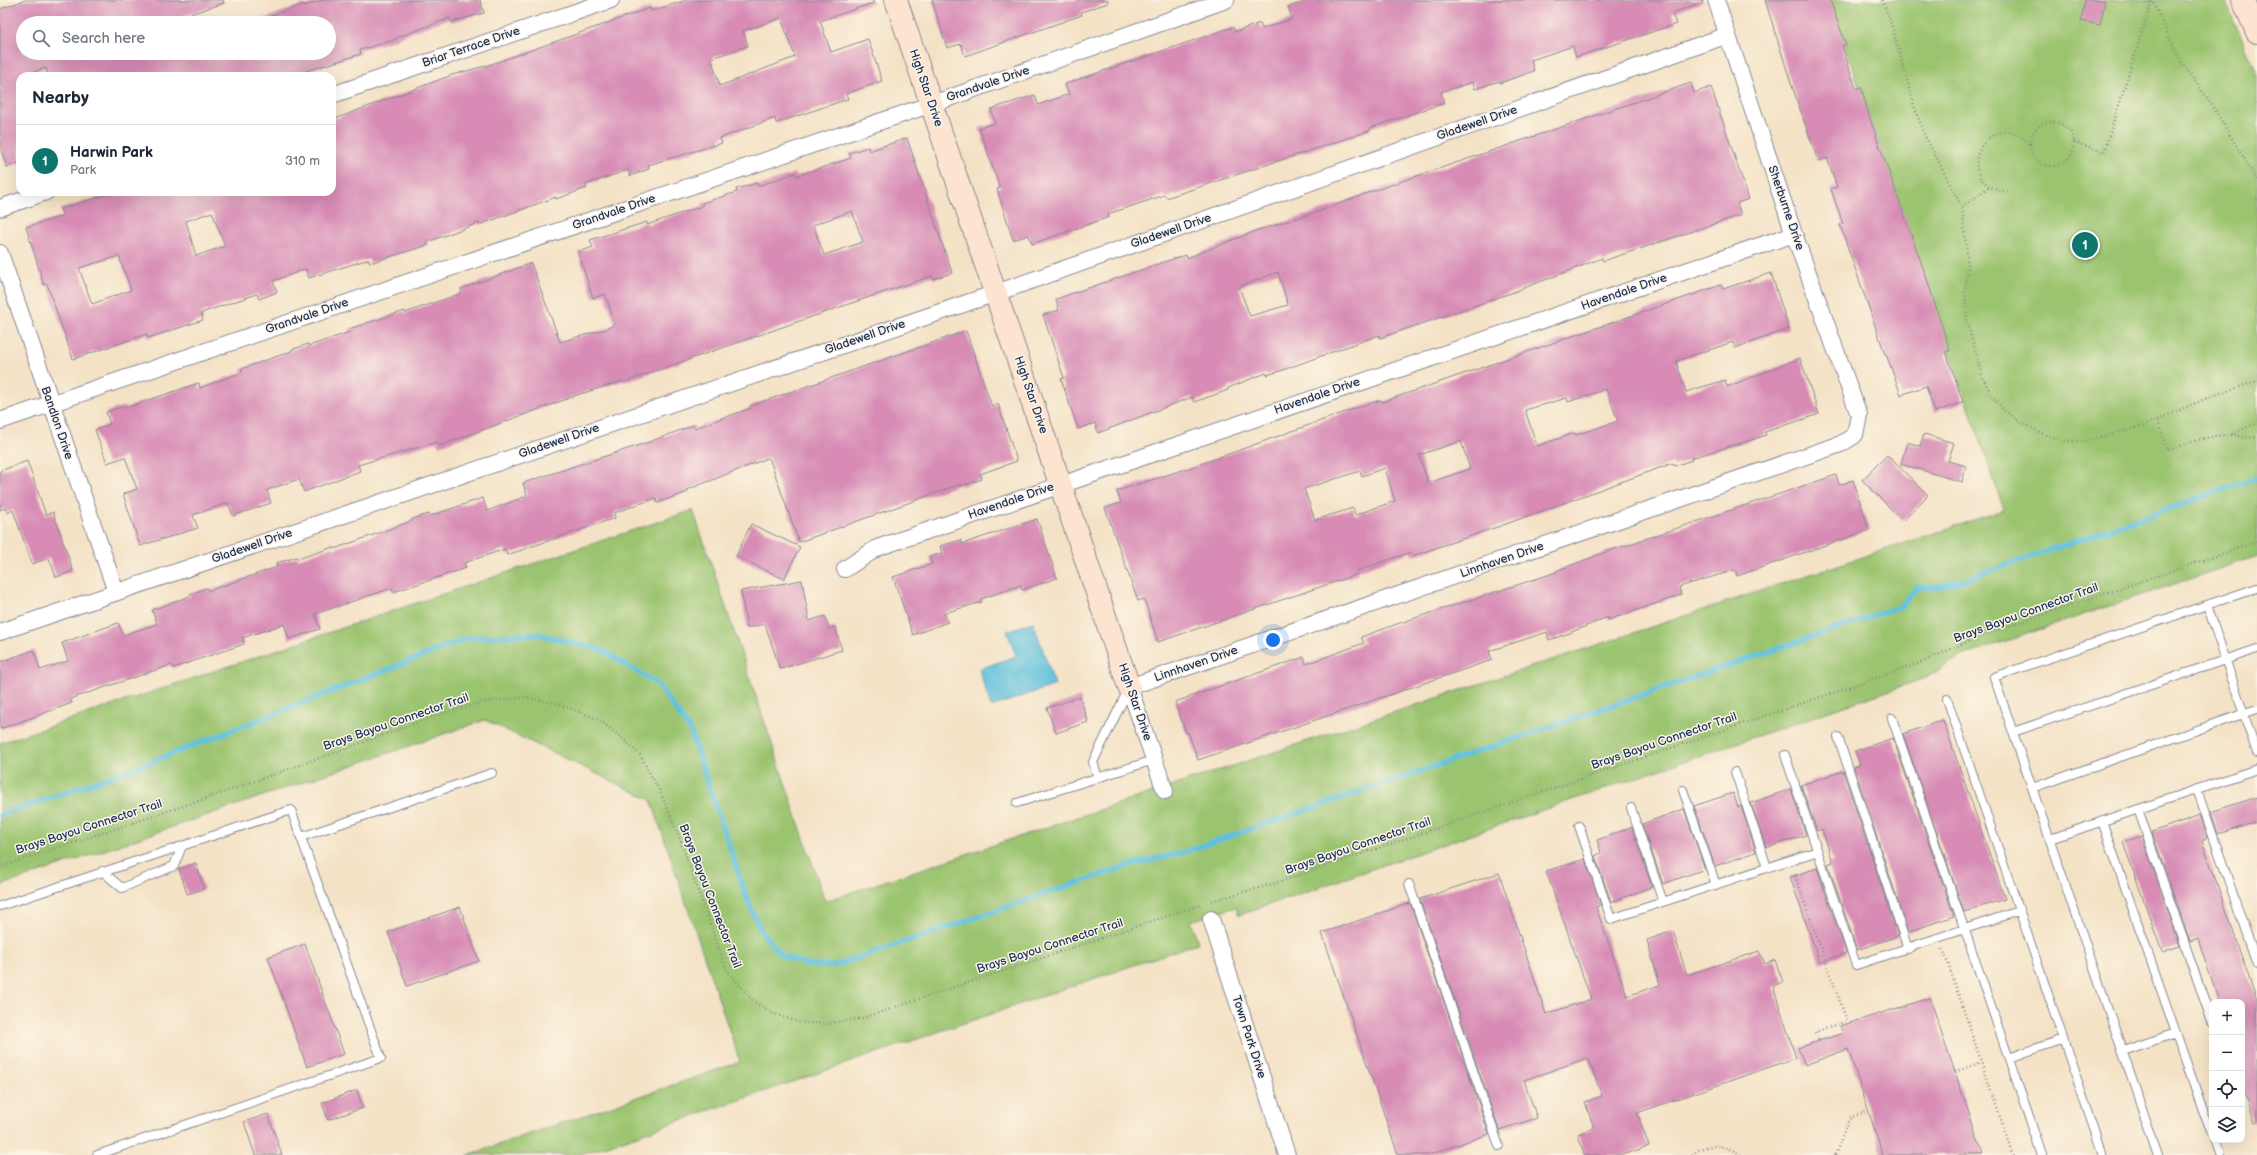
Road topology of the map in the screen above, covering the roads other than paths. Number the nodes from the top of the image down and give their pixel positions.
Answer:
1 (611, 0) edge
2 (896, 0) edge
3 (1226, 0) edge
4 (1716, 0) edge
5 (2243, 0) edge
6 (2257, 32) edge
7 (1728, 35) junction
8 (336, 94) edge
9 (932, 104) junction
10 (34, 196) edge
11 (0, 208) edge
12 (1794, 234) junction
13 (0, 253) edge
14 (996, 293) junction
15 (50, 404) junction
16 (1859, 415) joint
17 (0, 421) edge
18 (1061, 484) junction
19 (845, 569) dead end
20 (2257, 588) edge
21 (116, 592) junction
22 (2207, 605) junction
23 (0, 632) edge
24 (2257, 650) edge
25 (2225, 660) junction
26 (1129, 687) junction
27 (1947, 699) dead end
28 (2257, 709) edge
29 (2243, 713) junction
30 (1892, 718) dead end
31 (2013, 732) junction
32 (1838, 737) dead end
33 (2257, 753) edge
34 (1786, 754) dead end
35 (1154, 760) junction
36 (2257, 769) edge
37 (1735, 772) dead end
38 (492, 773) dead end
39 (1098, 778) junction
40 (2032, 788) junction
41 (2197, 789) junction
42 (1683, 790) dead end
43 (1165, 791) dead end
44 (1017, 804) dead end
45 (1631, 808) dead end
46 (2138, 809) junction
47 (2102, 821) junction
48 (1579, 826) dead end
49 (301, 837) junction
50 (2050, 839) junction
51 (182, 846) junction
52 (1818, 851) junction
53 (1767, 868) junction
54 (102, 871) junction
55 (1409, 884) dead end
56 (1716, 884) junction
57 (1663, 902) junction
58 (0, 906) edge
59 (2019, 911) junction
60 (1211, 919) dead end
61 (1965, 930) junction
62 (1908, 948) junction
63 (2257, 964) edge
64 (2209, 1013) edge
65 (2176, 1032) junction
66 (2063, 1039) junction
67 (2123, 1051) junction
68 (2009, 1058) junction
69 (2209, 1127) edge
70 (2215, 1143) edge
71 (1499, 1146) dead end
72 (97, 1155) edge
73 (1287, 1155) edge
74 (2042, 1155) edge
75 (2102, 1155) edge
76 (2158, 1155) edge
77 (2219, 1155) edge

1 - 8 street, Briar Terrace Drive
2 - 9 street, High Star Drive
3 - 9 street, Grandvale Drive
4 - 7 street, Sherburne Drive
5 - 6 street
7 - 12 street, Sherburne Drive
7 - 14 street, Gladewell Drive
9 - 14 street, High Star Drive
9 - 15 street, Grandvale Drive
10 - 11 street
12 - 16 street, Sherburne Drive
12 - 18 street, Havendale Drive
13 - 15 street, Bandlon Drive
14 - 18 street, High Star Drive
14 - 21 street, Gladewell Drive
15 - 17 street, Grandvale Drive
15 - 21 street, Bandlon Drive
16 - 26 street, Linnhaven Drive
18 - 19 street, Havendale Drive
18 - 26 street, High Star Drive
20 - 22 lane
21 - 23 street, Gladewell Drive
22 - 25 lane
22 - 31 lane
24 - 25 lane
25 - 29 lane
25 - 31 lane
26 - 35 street, High Star Drive
26 - 39 lane
27 - 59 lane
28 - 29 lane
29 - 33 lane
29 - 40 lane
30 - 61 lane
31 - 40 lane
32 - 62 lane
34 - 52 lane
35 - 39 lane
35 - 43 street, High Star Drive
36 - 41 lane
37 - 53 lane
38 - 49 lane
39 - 44 lane
40 - 50 lane
41 - 46 lane
41 - 63 lane
42 - 56 lane
45 - 57 lane
46 - 47 lane
46 - 64 lane
47 - 50 lane
47 - 65 lane
48 - 57 lane
49 - 51 lane
49 - 72 lane
50 - 67 lane
51 - 54 lane
51 - 54 lane
52 - 53 lane
52 - 62 lane
53 - 56 lane
54 - 58 lane
55 - 71 lane
56 - 57 lane
59 - 61 lane
59 - 66 lane
60 - 73 street, Town Park Drive
61 - 62 lane
61 - 68 lane
65 - 67 lane
65 - 69 lane
66 - 68 lane
66 - 75 lane
67 - 76 lane
68 - 74 lane
70 - 77 lane

